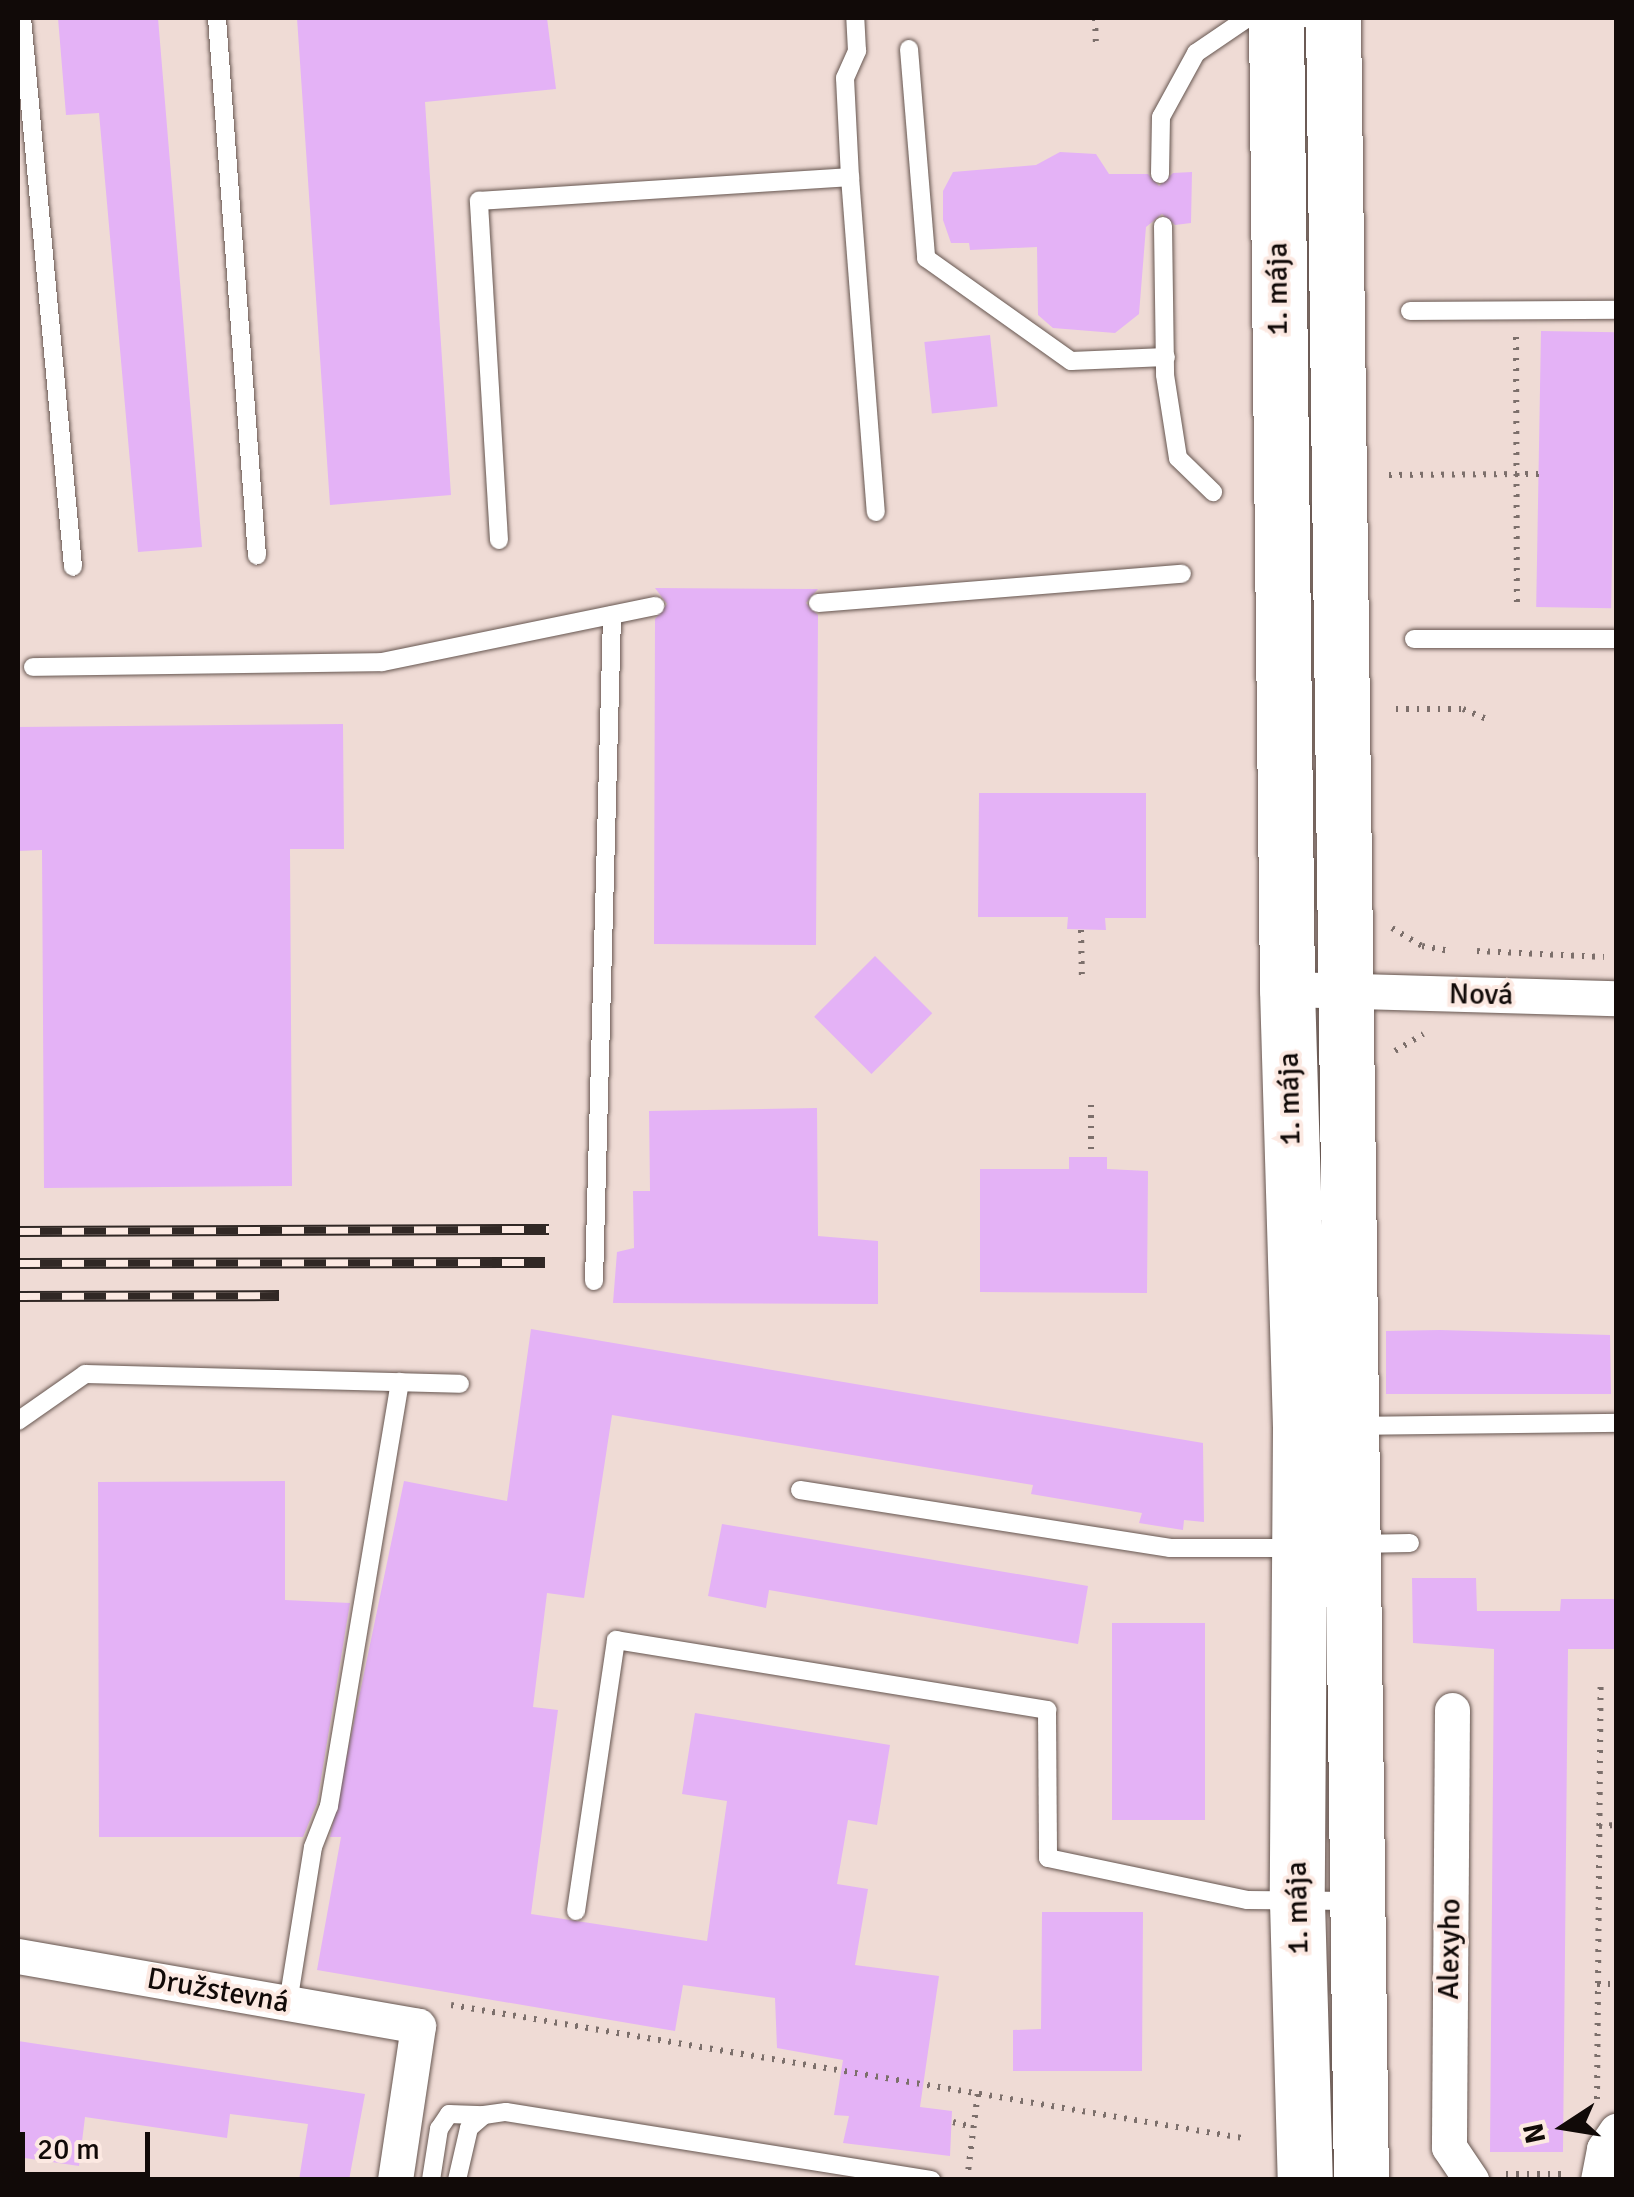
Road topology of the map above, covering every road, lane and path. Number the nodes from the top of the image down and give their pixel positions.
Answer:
1 (22, 18) edge
2 (217, 18) edge
3 (855, 18) edge
4 (1096, 18) edge
5 (1288, 18) edge
6 (1333, 18) edge
7 (1096, 45) dead end
8 (909, 49) dead end
9 (1160, 174) dead end
10 (850, 177) junction
11 (1162, 226) dead end
12 (1516, 310) junction
13 (1616, 310) edge
14 (1410, 311) dead end
15 (1166, 357) junction
16 (1517, 474) junction
17 (1541, 474) dead end
18 (1389, 475) dead end
19 (1212, 492) dead end
20 (876, 512) dead end
21 (499, 540) dead end
22 (258, 556) dead end
23 (73, 567) dead end
24 (1182, 574) dead end
25 (818, 603) dead end
26 (655, 606) dead end
27 (612, 615) junction
28 (1616, 638) edge
29 (1414, 639) dead end
30 (1517, 639) junction
31 (33, 666) dead end
32 (1396, 709) dead end
33 (1492, 721) dead end
34 (1388, 924) dead end
35 (1081, 930) dead end
36 (1616, 962) edge
37 (1082, 982) dead end
38 (1287, 989) junction
39 (1346, 990) junction
40 (1616, 998) edge
41 (1091, 1105) dead end
42 (1091, 1157) dead end
43 (594, 1282) dead end
44 (400, 1382) junction
45 (460, 1384) dead end
46 (18, 1421) edge
47 (1616, 1424) edge
48 (1326, 1427) junction
49 (800, 1490) dead end
50 (1410, 1543) dead end
51 (1326, 1546) junction
52 (1601, 1681) dead end
53 (1452, 1710) dead end
54 (1616, 1825) edge
55 (1600, 1826) junction
56 (1355, 1900) junction
57 (1297, 1902) junction
58 (576, 1911) dead end
59 (18, 1956) edge
60 (1597, 1984) junction
61 (1616, 1984) edge
62 (288, 2003) junction
63 (426, 2014) junction
64 (978, 2092) junction
65 (484, 2114) junction
66 (953, 2122) dead end
67 (973, 2127) junction
68 (1248, 2139) dead end
69 (1604, 2158) edge
70 (1468, 2177) edge
71 (395, 2180) edge
72 (431, 2180) edge
73 (457, 2180) edge
74 (932, 2180) edge
75 (966, 2180) edge
76 (1305, 2180) edge
77 (1361, 2180) edge

1 - 23 lane
2 - 22 lane
3 - 10 lane
4 - 7 path
5 - 9 lane
5 - 38 main road, 1. mája
6 - 39 main road, 1. mája
8 - 15 lane
10 - 20 lane
10 - 21 lane
11 - 15 lane
12 - 13 lane
12 - 14 lane
12 - 16 path
15 - 19 lane
16 - 17 path
16 - 18 path
16 - 30 path
24 - 25 lane
26 - 27 lane
27 - 31 lane
27 - 43 lane
28 - 30 lane
29 - 30 lane
32 - 33 path
34 - 36 path
35 - 37 path
38 - 39 street, Nová
38 - 48 main road, 1. mája
39 - 40 street, Nová
39 - 48 main road, 1. mája
41 - 42 path
44 - 45 lane
44 - 46 lane
44 - 62 lane
47 - 48 lane
48 - 51 main road, 1. mája
49 - 51 lane
50 - 51 lane
51 - 56 main road, 1. mája
51 - 57 main road, 1. mája
52 - 55 path
53 - 70 street, Alexyho
54 - 55 path
55 - 60 path
56 - 57 lane
56 - 77 main road, 1. mája
57 - 58 lane
57 - 76 main road, 1. mája
59 - 62 street, Družstevná
60 - 61 path
60 - 69 path
62 - 63 street, Družstevná
63 - 64 path
63 - 71 street
64 - 67 path
64 - 68 path
65 - 72 lane
65 - 73 lane
65 - 74 lane
66 - 67 path
67 - 75 path
69 - 70 path

